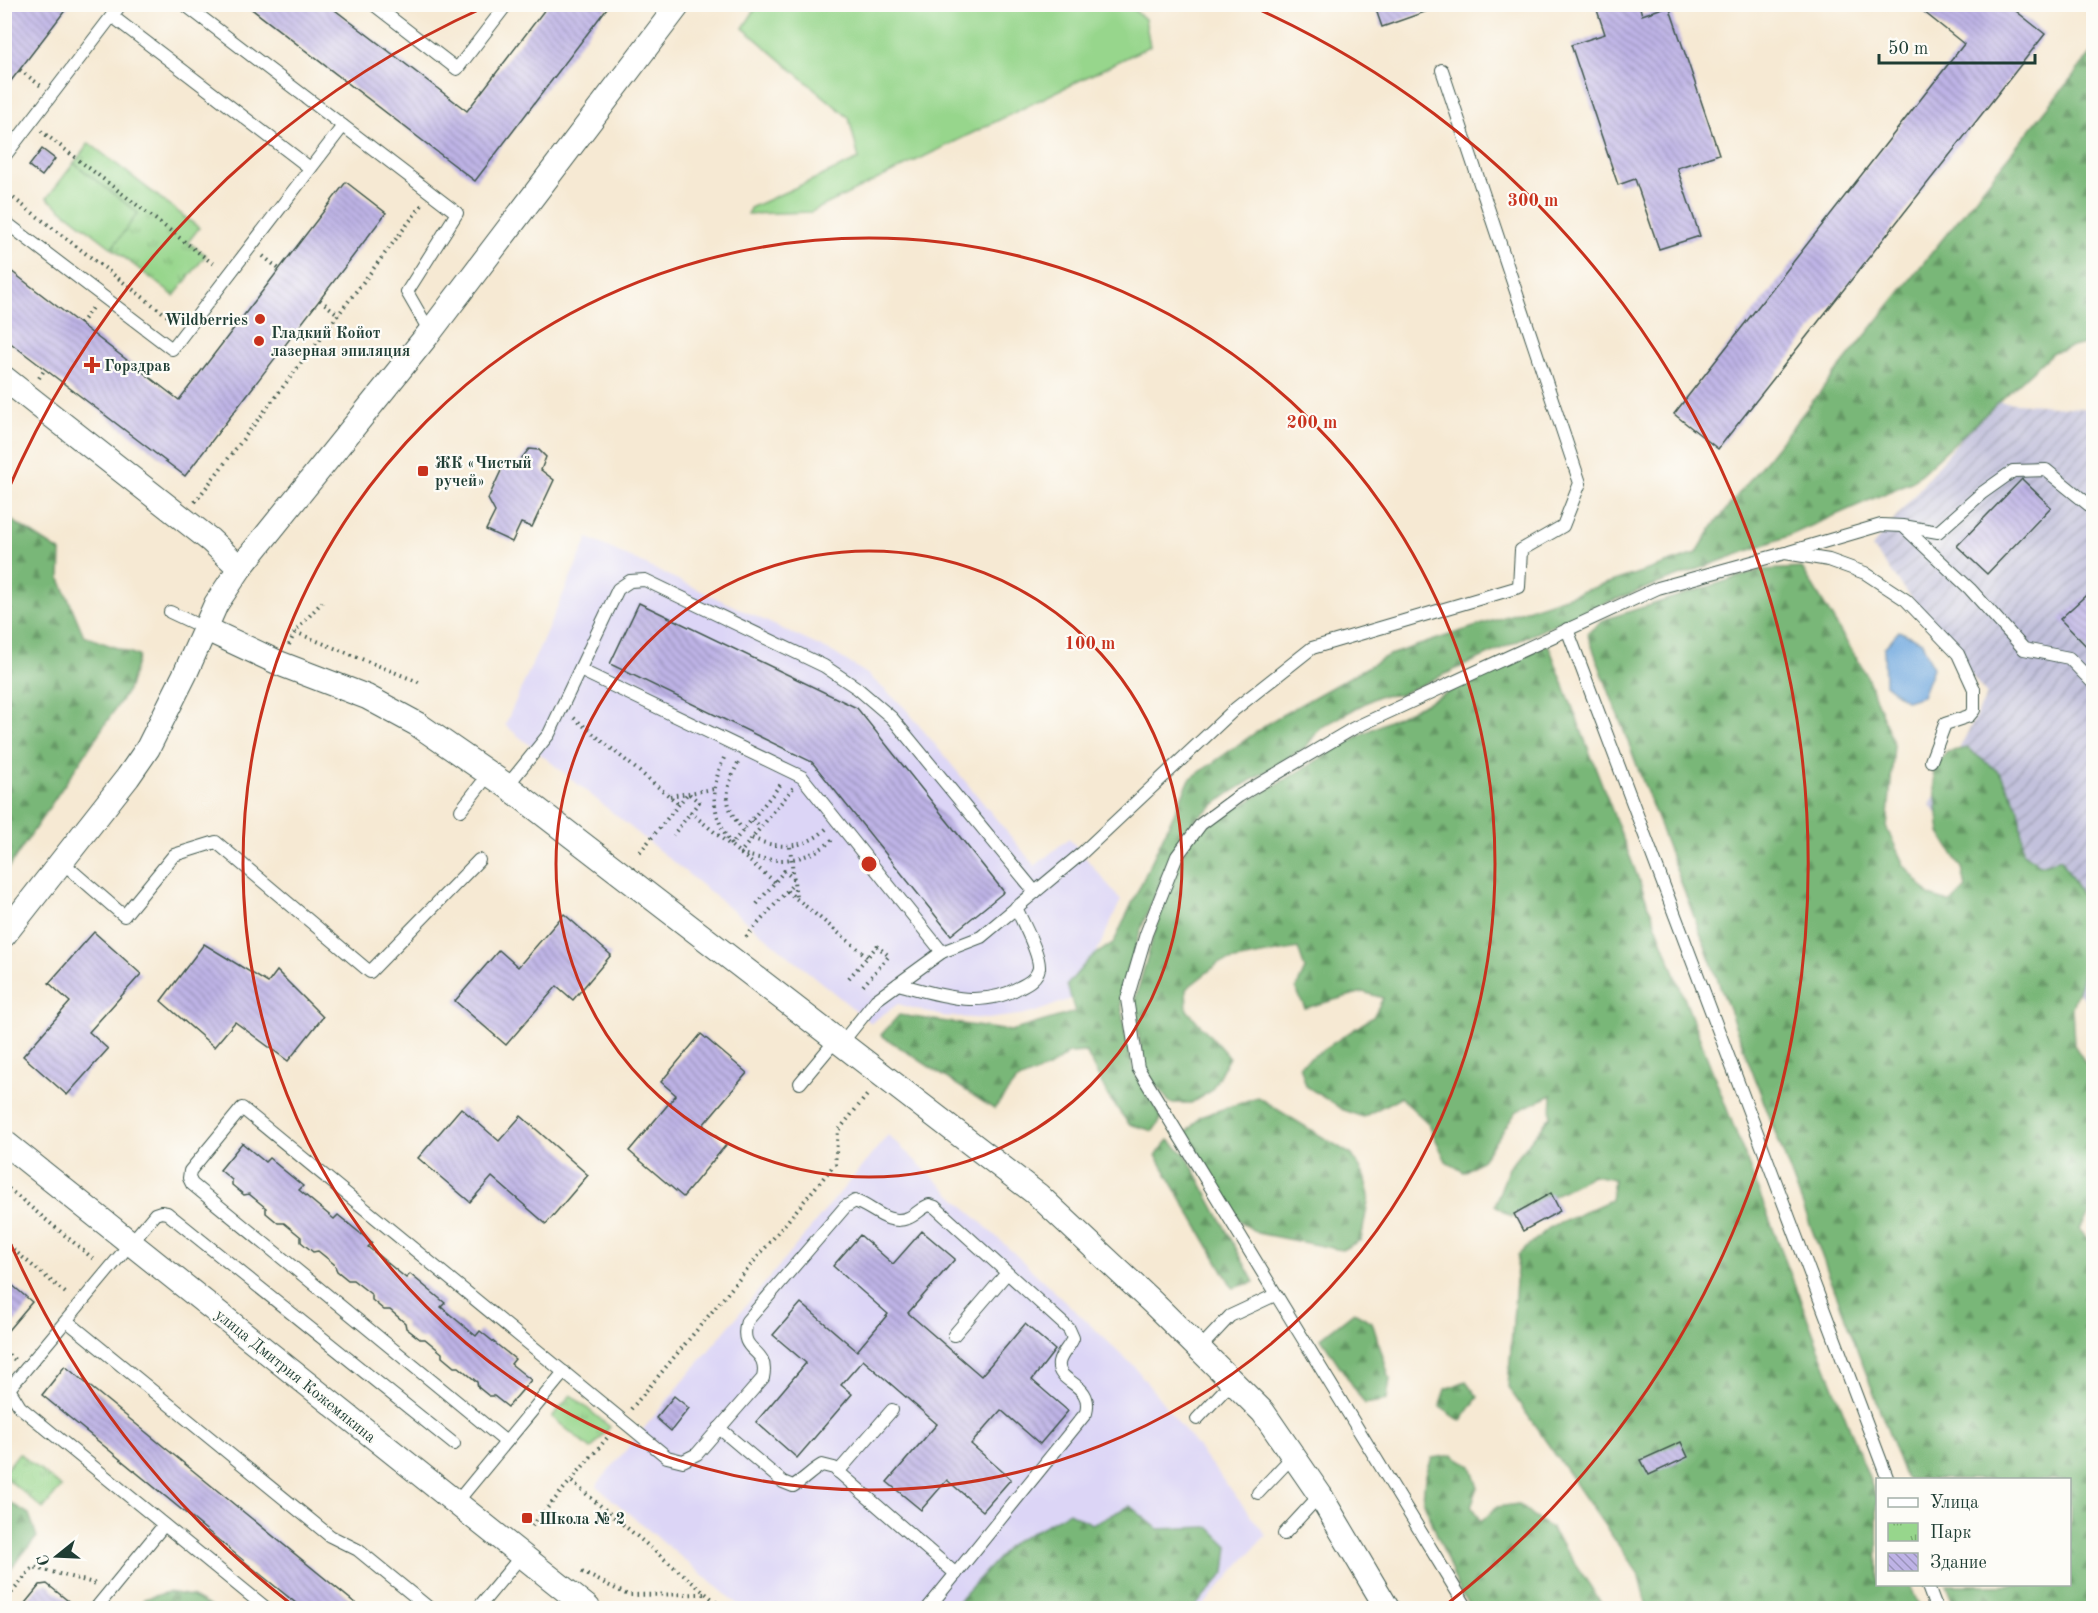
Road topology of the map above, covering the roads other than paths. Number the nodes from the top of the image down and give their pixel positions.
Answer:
1 (121, 4) edge
2 (373, 4) edge
3 (507, 4) edge
4 (679, 4) edge
5 (188, 6) edge
6 (112, 16) junction
7 (1442, 70) dead end
8 (342, 126) junction
9 (4, 157) edge
10 (310, 168) junction
11 (4, 221) edge
12 (430, 332) junction
13 (4, 378) edge
14 (2094, 509) edge
15 (1903, 526) junction
16 (1785, 553) junction
17 (240, 568) junction
18 (170, 612) dead end
19 (204, 628) junction
20 (1567, 629) junction
21 (579, 670) junction
22 (2094, 684) edge
23 (1931, 761) dead end
24 (498, 780) junction
25 (461, 810) dead end
26 (479, 860) dead end
27 (62, 862) junction
28 (1035, 892) junction
29 (1016, 907) junction
30 (4, 935) edge
31 (942, 952) junction
32 (898, 984) junction
33 (838, 1043) junction
34 (800, 1083) dead end
35 (4, 1142) edge
36 (131, 1243) junction
37 (1007, 1273) junction
38 (1275, 1295) junction
39 (67, 1320) junction
40 (954, 1335) dead end
41 (1199, 1349) junction
42 (564, 1372) junction
43 (1232, 1382) junction
44 (7, 1387) edge
45 (892, 1410) dead end
46 (1197, 1419) dead end
47 (719, 1428) junction
48 (506, 1442) junction
49 (454, 1444) dead end
50 (1294, 1455) junction
51 (838, 1472) junction
52 (1888, 1478) edge
53 (1258, 1493) dead end
54 (1320, 1495) junction
55 (456, 1503) junction
56 (164, 1525) junction
57 (1284, 1534) dead end
58 (522, 1555) junction
59 (956, 1574) junction
60 (1928, 1586) edge
61 (96, 1608) edge
62 (265, 1608) edge
63 (429, 1608) edge
64 (478, 1608) edge
65 (588, 1608) edge
66 (928, 1608) edge
67 (1387, 1608) edge
68 (1467, 1608) edge
69 (1936, 1608) edge

1 - 6 lane
2 - 3 lane
4 - 12 street
5 - 8 lane
6 - 9 lane
6 - 10 lane
7 - 28 lane
8 - 10 lane
8 - 12 lane
10 - 11 lane
12 - 17 street
13 - 17 street
14 - 15 lane
15 - 16 lane
15 - 22 lane
16 - 20 lane
16 - 23 lane
17 - 19 street
18 - 19 lane
19 - 24 street
19 - 27 street
20 - 38 lane
20 - 52 lane
21 - 24 lane
21 - 28 lane
21 - 31 lane
24 - 25 lane
24 - 33 street
26 - 27 lane
27 - 30 street
28 - 29 lane
29 - 31 lane
29 - 32 lane
31 - 32 lane
32 - 33 lane
33 - 34 lane
33 - 41 street
35 - 36 street, улица Дмитрия Кожемякина
36 - 39 lane
36 - 49 lane
36 - 55 street, улица Дмитрия Кожемякина
37 - 40 lane
37 - 47 lane
37 - 59 lane
38 - 41 lane
38 - 68 lane
39 - 44 lane
39 - 63 lane
41 - 43 street
42 - 47 lane
42 - 48 lane
42 - 48 lane
43 - 46 lane
43 - 50 street
44 - 56 lane
45 - 51 lane
47 - 51 lane
48 - 55 lane
50 - 53 lane
50 - 54 street
51 - 59 lane
54 - 57 lane
54 - 67 street
55 - 58 street, улица Дмитрия Кожемякина
56 - 61 lane
56 - 62 lane
58 - 64 lane
58 - 65 street, улица Дмитрия Кожемякина
59 - 66 lane
60 - 69 lane

